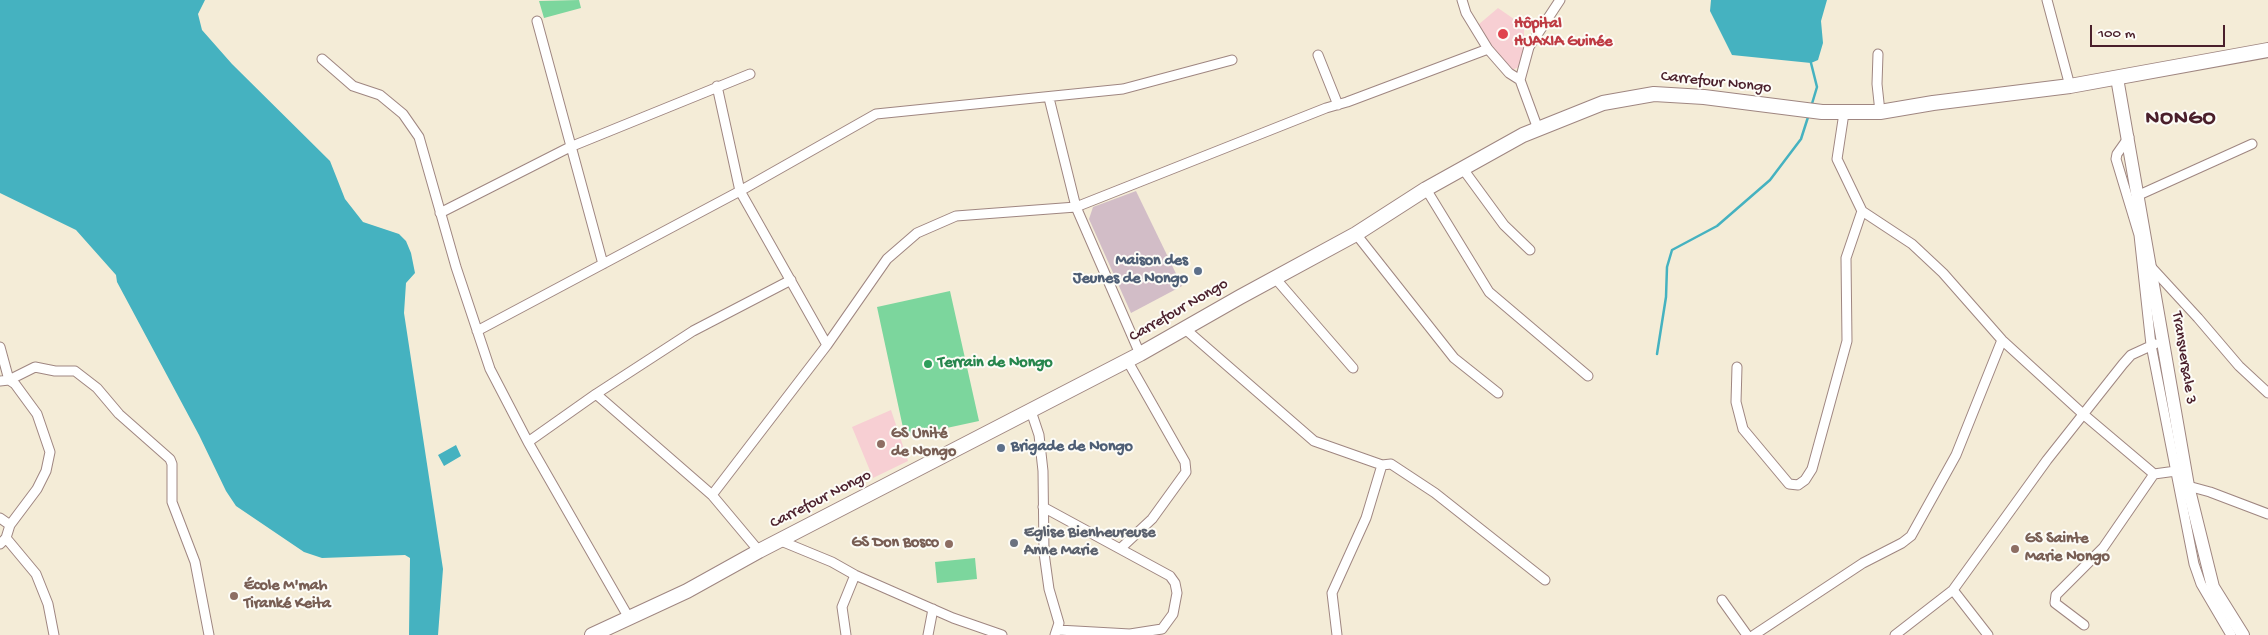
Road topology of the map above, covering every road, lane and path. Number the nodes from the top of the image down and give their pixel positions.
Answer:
1 (1462, 0) edge
2 (1560, 0) edge
3 (2046, 0) edge
4 (538, 21) dead end
5 (1488, 49) junction
6 (2268, 50) edge
7 (1878, 54) dead end
8 (1318, 55) dead end
9 (322, 58) dead end
10 (1232, 60) dead end
11 (750, 74) dead end
12 (2118, 78) junction
13 (1520, 80) junction
14 (717, 86) junction
15 (2070, 86) junction
16 (1049, 98) junction
17 (1338, 105) junction
18 (1880, 112) junction
19 (1844, 113) junction
20 (1538, 129) junction
21 (2129, 137) junction
22 (2252, 144) dead end
23 (570, 147) junction
24 (1462, 169) junction
25 (1426, 190) junction
26 (740, 191) junction
27 (2139, 195) junction
28 (1076, 207) junction
29 (1862, 211) junction
30 (440, 213) junction
31 (1356, 234) junction
32 (1530, 250) dead end
33 (603, 264) junction
34 (2152, 268) junction
35 (1275, 278) junction
36 (791, 280) junction
37 (1184, 328) junction
38 (477, 331) junction
39 (2002, 340) junction
40 (2157, 344) junction
41 (826, 345) junction
42 (0, 347) edge
43 (1140, 354) junction
44 (1127, 360) junction
45 (1736, 367) dead end
46 (1353, 368) dead end
47 (1588, 376) dead end
48 (4, 380) edge
49 (1498, 393) dead end
50 (2268, 393) edge
51 (596, 394) junction
52 (1030, 411) junction
53 (2083, 414) junction
54 (528, 442) junction
55 (1382, 465) junction
56 (2176, 471) junction
57 (2154, 474) junction
58 (2188, 486) junction
59 (712, 495) junction
60 (1043, 508) junction
61 (2268, 514) edge
62 (0, 518) edge
63 (10, 525) junction
64 (3, 541) edge
65 (781, 541) junction
66 (1121, 548) junction
67 (759, 551) junction
68 (855, 576) junction
69 (1545, 580) dead end
70 (1953, 590) junction
71 (1722, 600) dead end
72 (933, 610) junction
73 (629, 618) junction
74 (2084, 625) dead end
75 (1056, 632) edge
76 (1162, 632) edge
77 (54, 635) edge
78 (209, 635) edge
79 (592, 635) edge
80 (846, 635) edge
81 (928, 635) edge
82 (1002, 635) edge
83 (1337, 635) edge
84 (1747, 635) edge
85 (1754, 635) edge
86 (1895, 635) edge
87 (1988, 635) edge
88 (2231, 635) edge
89 (2243, 635) edge

1 - 5 street
2 - 13 street
3 - 15 street
4 - 23 street
5 - 13 street
5 - 17 street
6 - 12 main road, Carrefour Nongo
7 - 18 street
8 - 17 street
9 - 30 street
10 - 16 street
11 - 14 street
12 - 15 main road, Carrefour Nongo
12 - 21 main road, Transversale 3
13 - 20 street
14 - 23 street
14 - 26 street
15 - 18 main road, Carrefour Nongo
16 - 26 street
16 - 28 street
17 - 28 street
18 - 19 main road, Carrefour Nongo
19 - 20 main road, Carrefour Nongo
19 - 29 street
20 - 24 main road, Carrefour Nongo
21 - 27 main road, Transversale 3
21 - 40 street
22 - 27 street
23 - 30 street
23 - 33 street
24 - 25 main road, Carrefour Nongo
24 - 32 street
25 - 31 main road, Carrefour Nongo
25 - 47 street
26 - 33 street
26 - 36 street
27 - 34 main road, Transversale 3
28 - 41 street
28 - 43 street
29 - 39 street
29 - 45 street
30 - 38 street
31 - 35 main road, Carrefour Nongo
31 - 49 street
33 - 38 street
34 - 40 main road, Transversale 3
34 - 50 street
35 - 37 main road, Carrefour Nongo
35 - 46 street
36 - 41 street
36 - 51 street
37 - 43 main road, Carrefour Nongo
37 - 55 street
38 - 54 street
39 - 53 street
39 - 85 street
40 - 53 street
40 - 56 street
40 - 58 main road, Transversale 3
41 - 59 street
42 - 48 street
43 - 44 main road, Carrefour Nongo
44 - 52 main road, Carrefour Nongo
44 - 66 street
48 - 63 street
48 - 78 street
51 - 54 street
51 - 59 street
52 - 60 street
52 - 65 main road, Carrefour Nongo
53 - 57 street
53 - 70 street
54 - 73 street
55 - 69 street
55 - 83 street
56 - 57 street
56 - 88 street
57 - 74 street
58 - 61 street
58 - 89 main road, Transversale 3
59 - 67 street
60 - 66 street
60 - 75 street
62 - 63 street
63 - 64 street
64 - 77 street
65 - 67 main road, Carrefour Nongo
65 - 68 street
66 - 76 street
67 - 73 main road, Carrefour Nongo
68 - 72 street
68 - 80 street
70 - 86 street
70 - 87 street
71 - 84 street
72 - 81 street
72 - 82 street
73 - 79 main road, Carrefour Nongo
75 - 76 street

